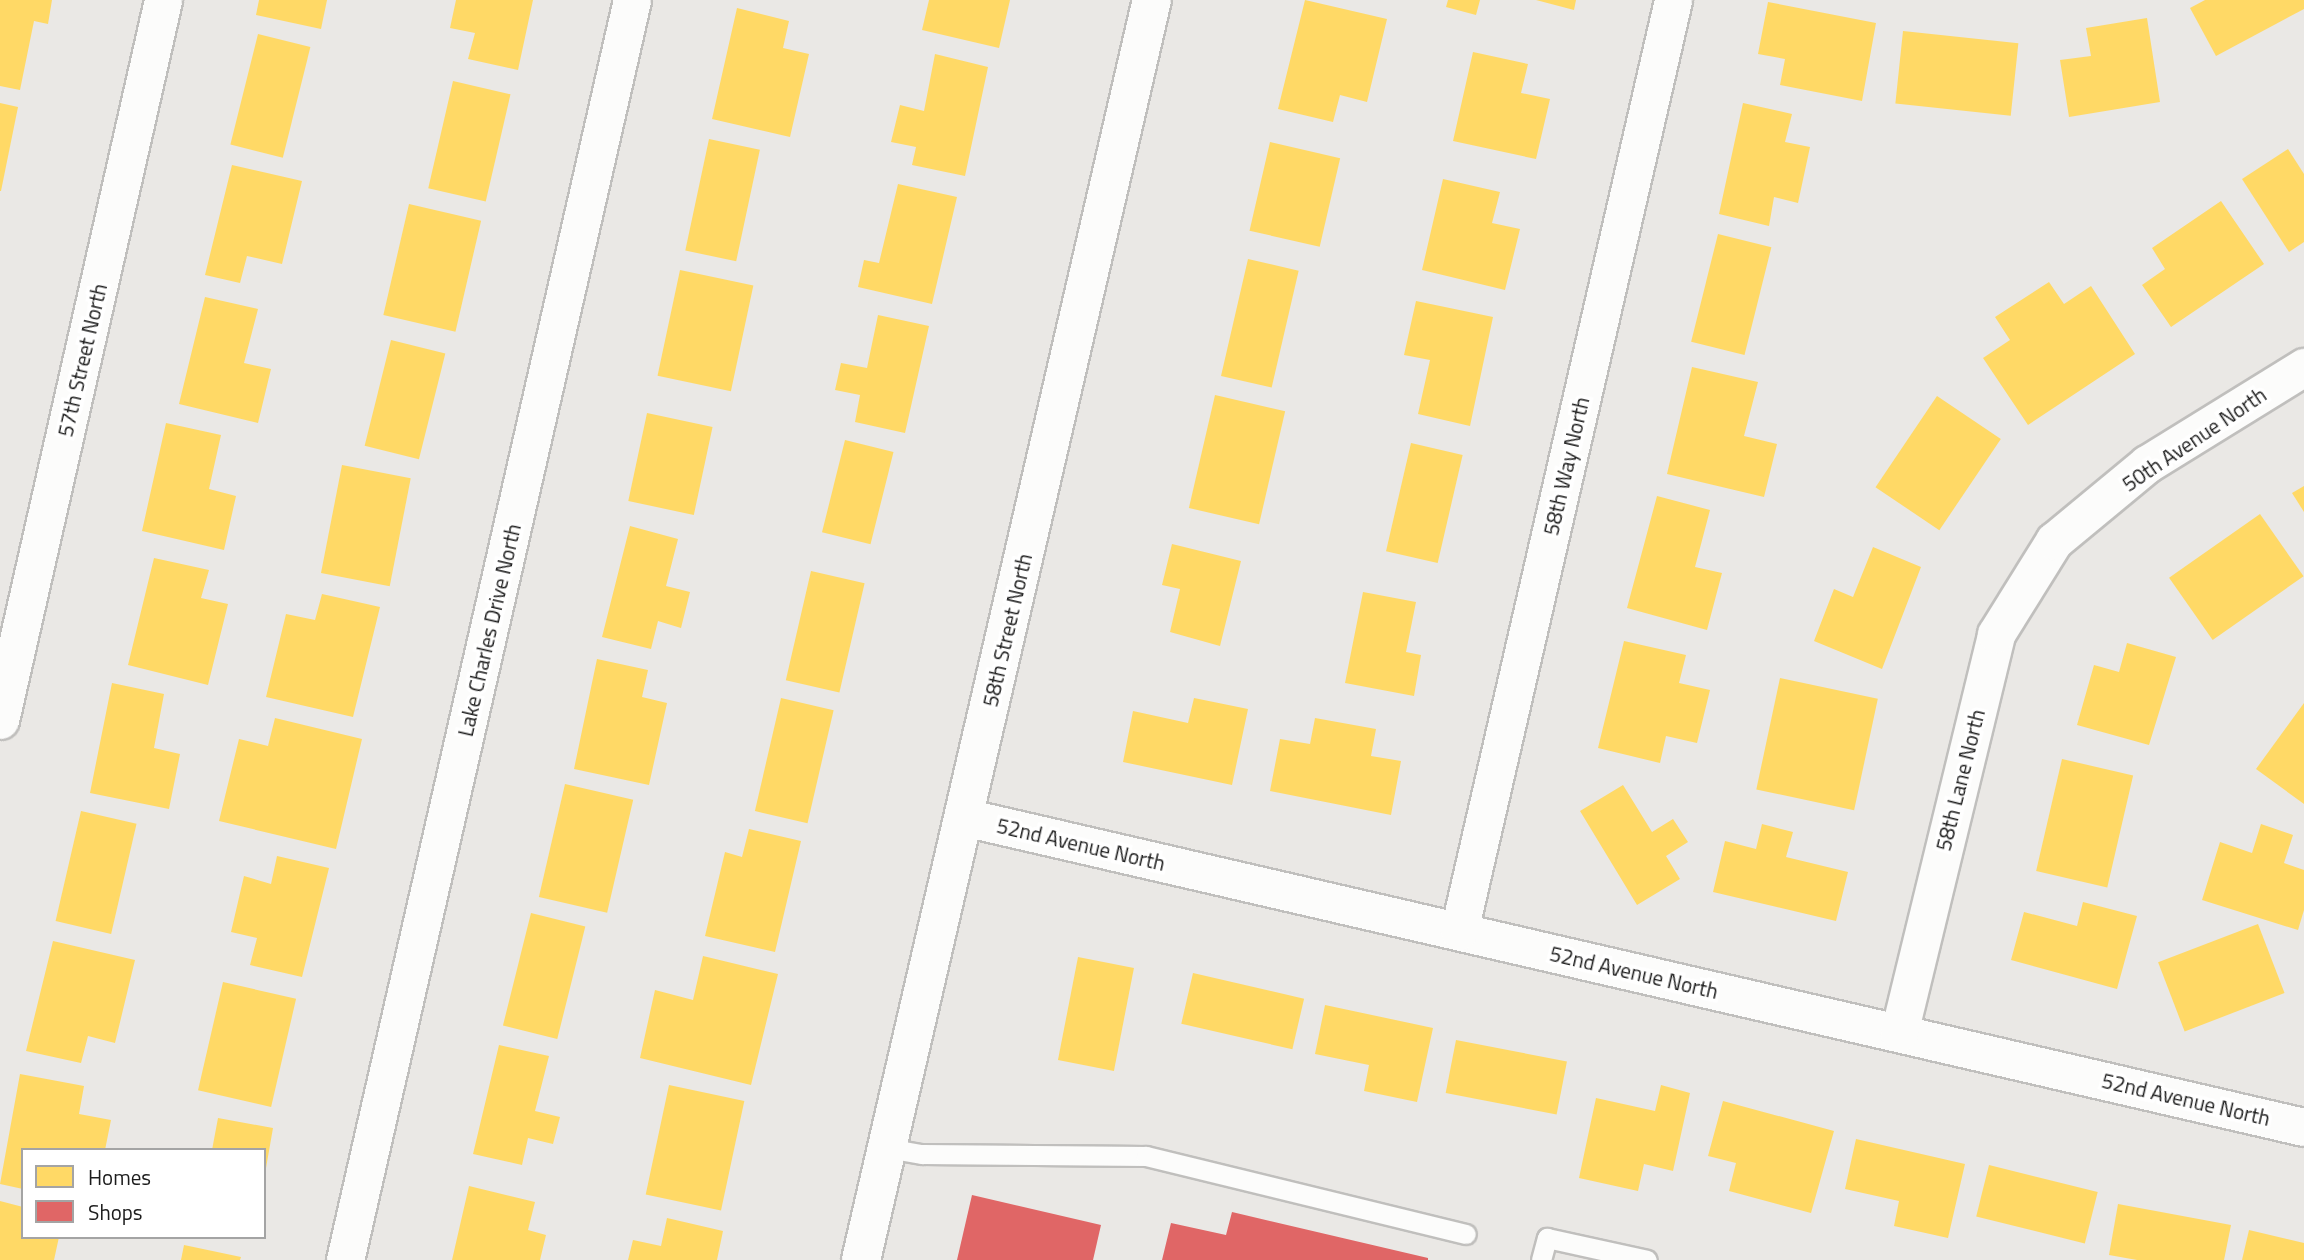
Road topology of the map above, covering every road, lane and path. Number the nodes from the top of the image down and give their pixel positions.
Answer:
1 (163, 0) edge
2 (632, 0) edge
3 (1152, 0) edge
4 (1674, 0) edge
5 (2304, 367) edge
6 (2054, 541) joint
7 (0, 720) edge
8 (964, 817) junction
9 (1459, 932) junction
10 (1899, 1033) junction
11 (2304, 1126) edge
12 (887, 1148) junction
13 (1466, 1234) dead end
14 (345, 1260) edge
15 (861, 1260) edge
16 (1541, 1260) edge
17 (1647, 1260) edge

1 - 7 street, 57th Street North
2 - 14 street, Lake Charles Drive North
3 - 8 street, 58th Street North
4 - 9 street, 58th Way North
5 - 6 street, 50th Avenue North
6 - 10 street, 58th Lane North
8 - 9 street, 52nd Avenue North
8 - 12 street, 58th Street North
9 - 10 street, 52nd Avenue North
10 - 11 street, 52nd Avenue North
12 - 13 lane
12 - 15 street, 58th Street North
16 - 17 lane

